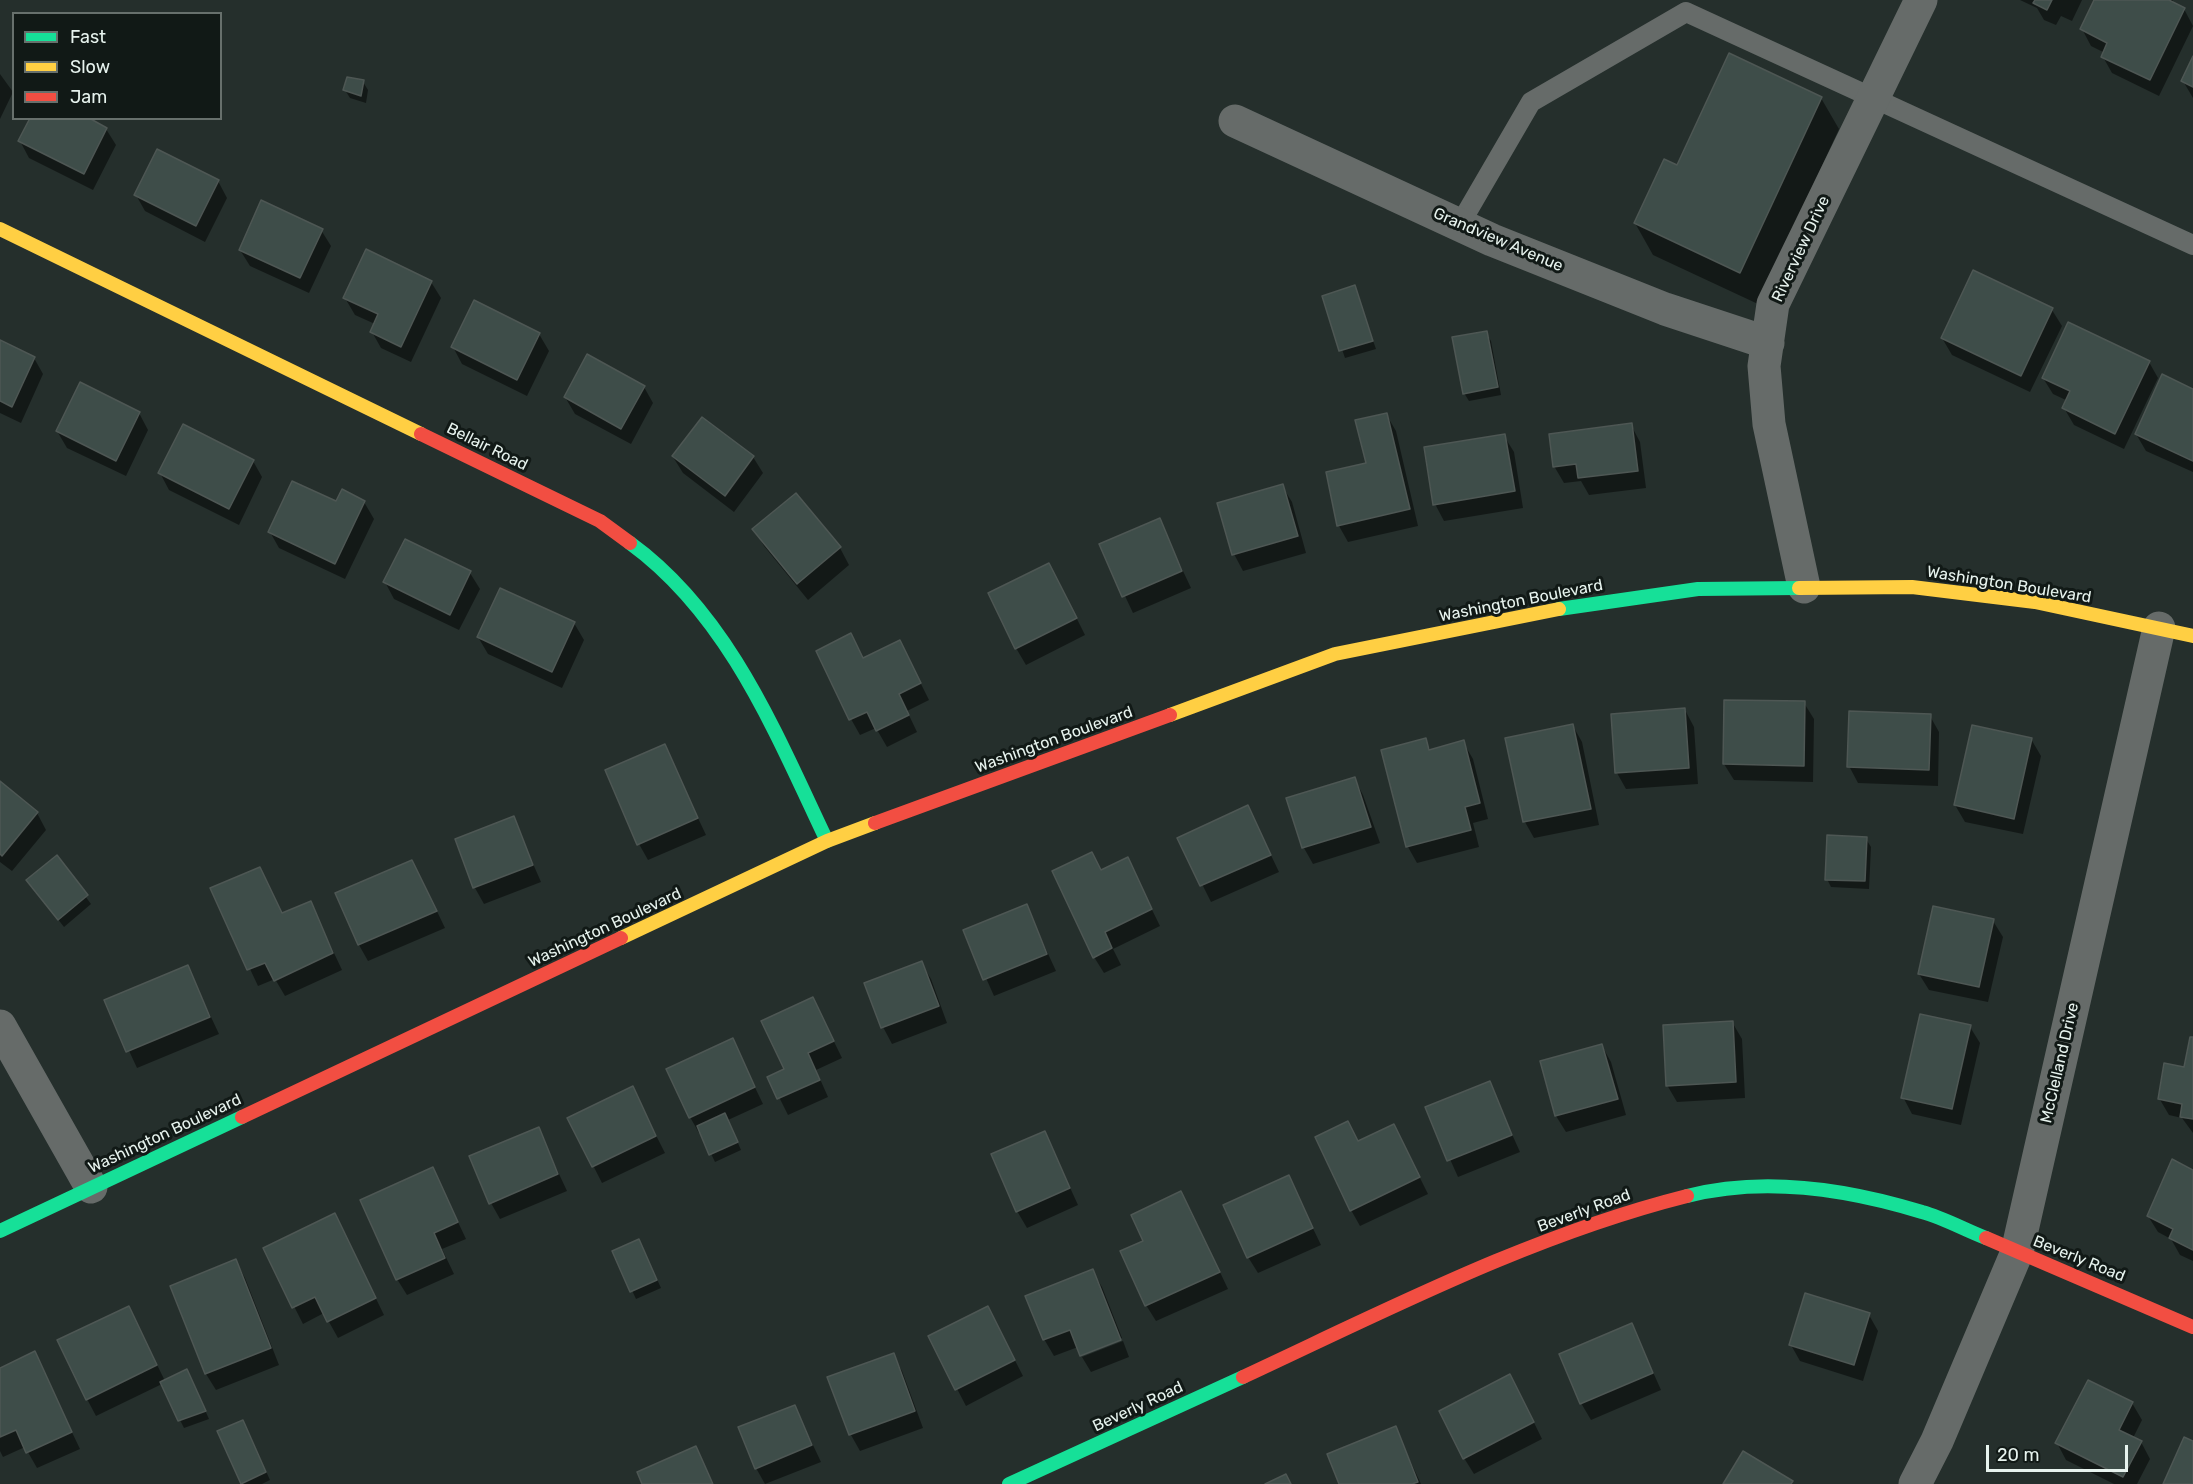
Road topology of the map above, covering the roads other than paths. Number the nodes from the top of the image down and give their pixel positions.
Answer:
1 (1921, 0) edge
2 (1873, 99) junction
3 (1235, 121) dead end
4 (1460, 224) junction
5 (0, 229) edge
6 (2193, 245) edge
7 (1768, 343) junction
8 (1804, 587) junction
9 (2159, 628) junction
10 (2193, 636) edge
11 (827, 841) junction
12 (0, 1026) edge
13 (91, 1187) junction
14 (0, 1231) edge
15 (2017, 1252) junction
16 (2193, 1327) edge
17 (1009, 1484) edge
18 (1915, 1484) edge

1 - 2 street, Riverview Drive
2 - 4 lane
2 - 6 lane
2 - 7 street, Riverview Drive
3 - 4 street, Grandview Avenue
4 - 7 street, Grandview Avenue
5 - 11 street, Bellair Road
7 - 8 street, Riverview Drive
8 - 9 street, Washington Boulevard
8 - 11 street, Washington Boulevard
9 - 10 street, Washington Boulevard
9 - 15 street, McClelland Drive
11 - 13 street, Washington Boulevard
12 - 13 street
13 - 14 street, Washington Boulevard
15 - 16 street, Beverly Road
15 - 17 street, Beverly Road
15 - 18 street, McClelland Drive

